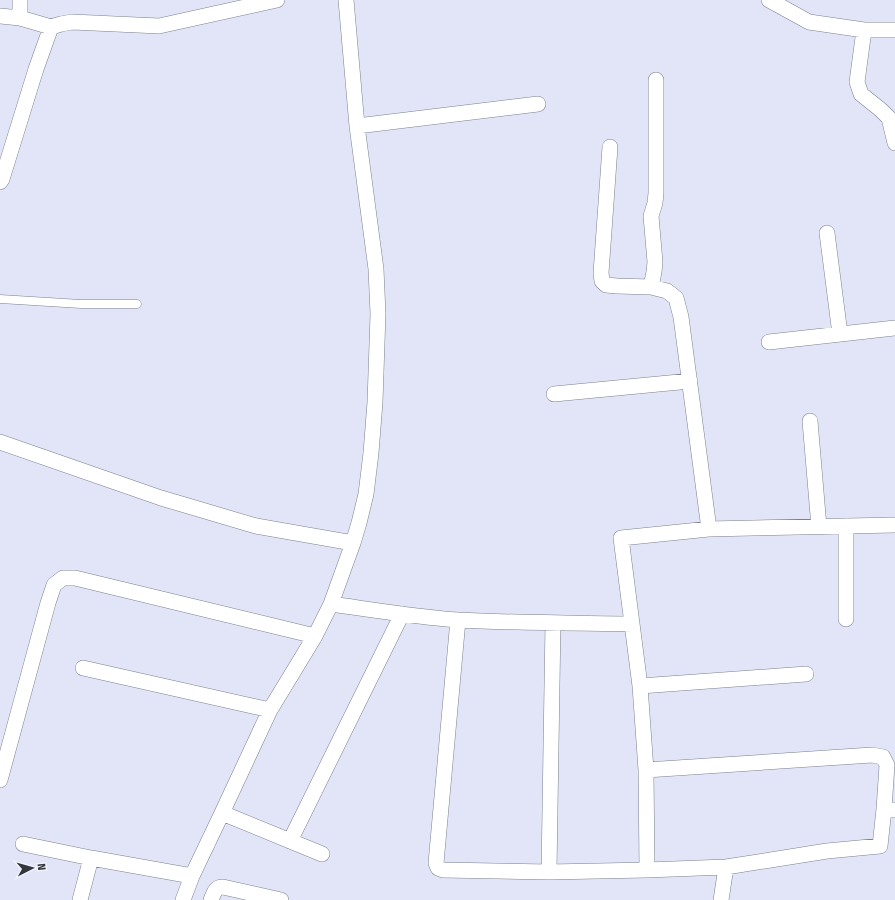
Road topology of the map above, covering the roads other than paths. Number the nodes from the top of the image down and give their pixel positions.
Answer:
1 (20, 0) edge
2 (276, 0) edge
3 (346, 0) edge
4 (769, 0) edge
5 (0, 16) edge
6 (20, 18) junction
7 (51, 27) junction
8 (864, 30) junction
9 (895, 30) edge
10 (656, 80) dead end
11 (538, 104) dead end
12 (357, 126) junction
13 (895, 143) edge
14 (610, 147) dead end
15 (0, 182) edge
16 (827, 233) dead end
17 (651, 287) junction
18 (0, 299) edge
19 (137, 304) dead end
20 (895, 328) edge
21 (840, 334) junction
22 (769, 342) dead end
23 (690, 381) junction
24 (554, 394) dead end
25 (810, 421) dead end
26 (0, 442) edge
27 (895, 525) edge
28 (846, 526) junction
29 (819, 527) junction
30 (709, 529) junction
31 (353, 544) junction
32 (331, 604) junction
33 (402, 614) junction
34 (846, 619) dead end
35 (458, 620) junction
36 (553, 623) junction
37 (632, 624) junction
38 (315, 636) junction
39 (83, 668) dead end
40 (806, 674) dead end
41 (640, 686) junction
42 (270, 710) junction
43 (646, 770) junction
44 (0, 780) edge
45 (890, 809) edge
46 (222, 814) junction
47 (290, 841) junction
48 (23, 844) dead end
49 (322, 854) dead end
50 (91, 858) junction
51 (726, 867) junction
52 (647, 870) junction
53 (549, 872) junction
54 (192, 876) junction
55 (80, 900) edge
56 (183, 900) edge
57 (211, 900) edge
58 (281, 900) edge
59 (721, 900) edge

1 - 6 street
2 - 7 street
3 - 12 street
4 - 8 street
5 - 6 street
6 - 7 street
7 - 15 street
8 - 9 street
8 - 13 street
10 - 17 street
11 - 12 street
12 - 31 street
14 - 17 street
16 - 21 street
17 - 23 street
18 - 19 lane
20 - 21 street
21 - 22 street
23 - 24 street
23 - 30 street
25 - 29 street
26 - 31 street
27 - 28 street
28 - 29 street
28 - 34 street
29 - 30 street
30 - 37 street
31 - 32 street
32 - 33 street
32 - 38 street
33 - 35 street
33 - 47 street
35 - 36 street
35 - 53 street
36 - 37 street
36 - 53 street
37 - 41 street
38 - 42 street
38 - 44 street
39 - 42 street
40 - 41 street
41 - 43 street
42 - 46 street
43 - 45 street
43 - 52 street
45 - 51 street
46 - 47 street
46 - 54 street
47 - 49 street
48 - 50 street
50 - 54 street
50 - 55 street
51 - 52 street
51 - 59 street
52 - 53 street
54 - 56 street
57 - 58 street

